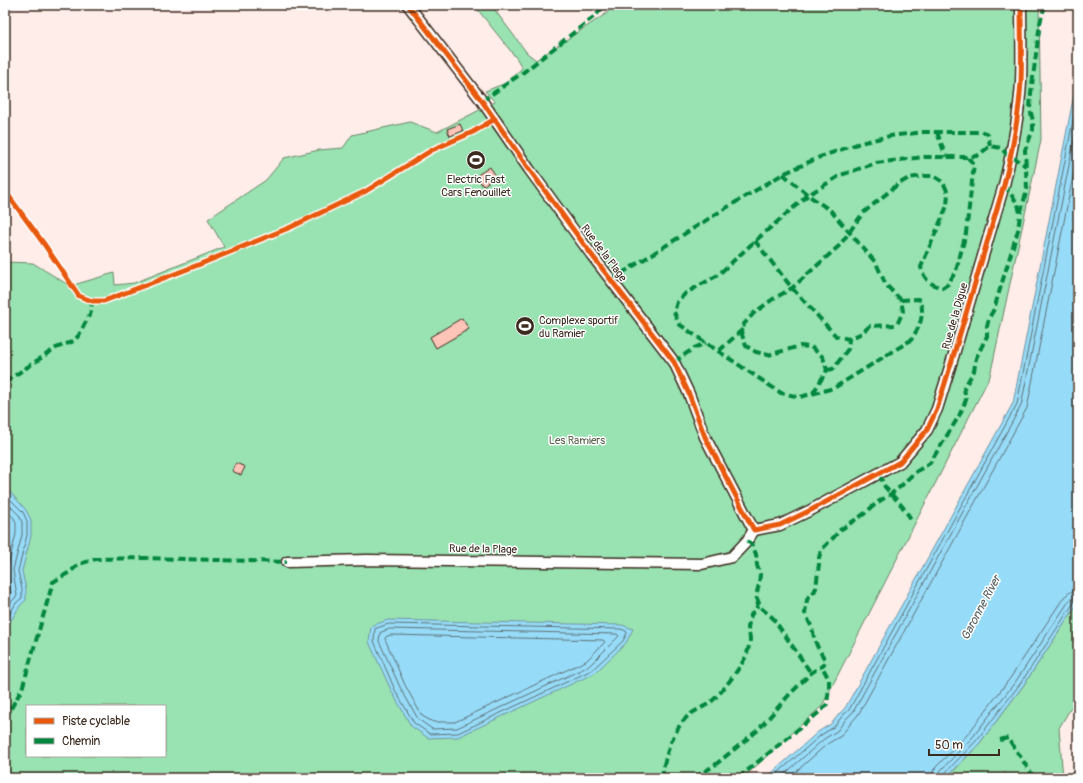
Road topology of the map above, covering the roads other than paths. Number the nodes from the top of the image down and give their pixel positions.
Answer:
1 (408, 5) edge
2 (1021, 5) edge
3 (754, 530) junction
4 (287, 562) dead end

1 - 3 street, Rue de la Plage
2 - 3 street, Rue de la Digue
3 - 4 street, Rue de la Plage

